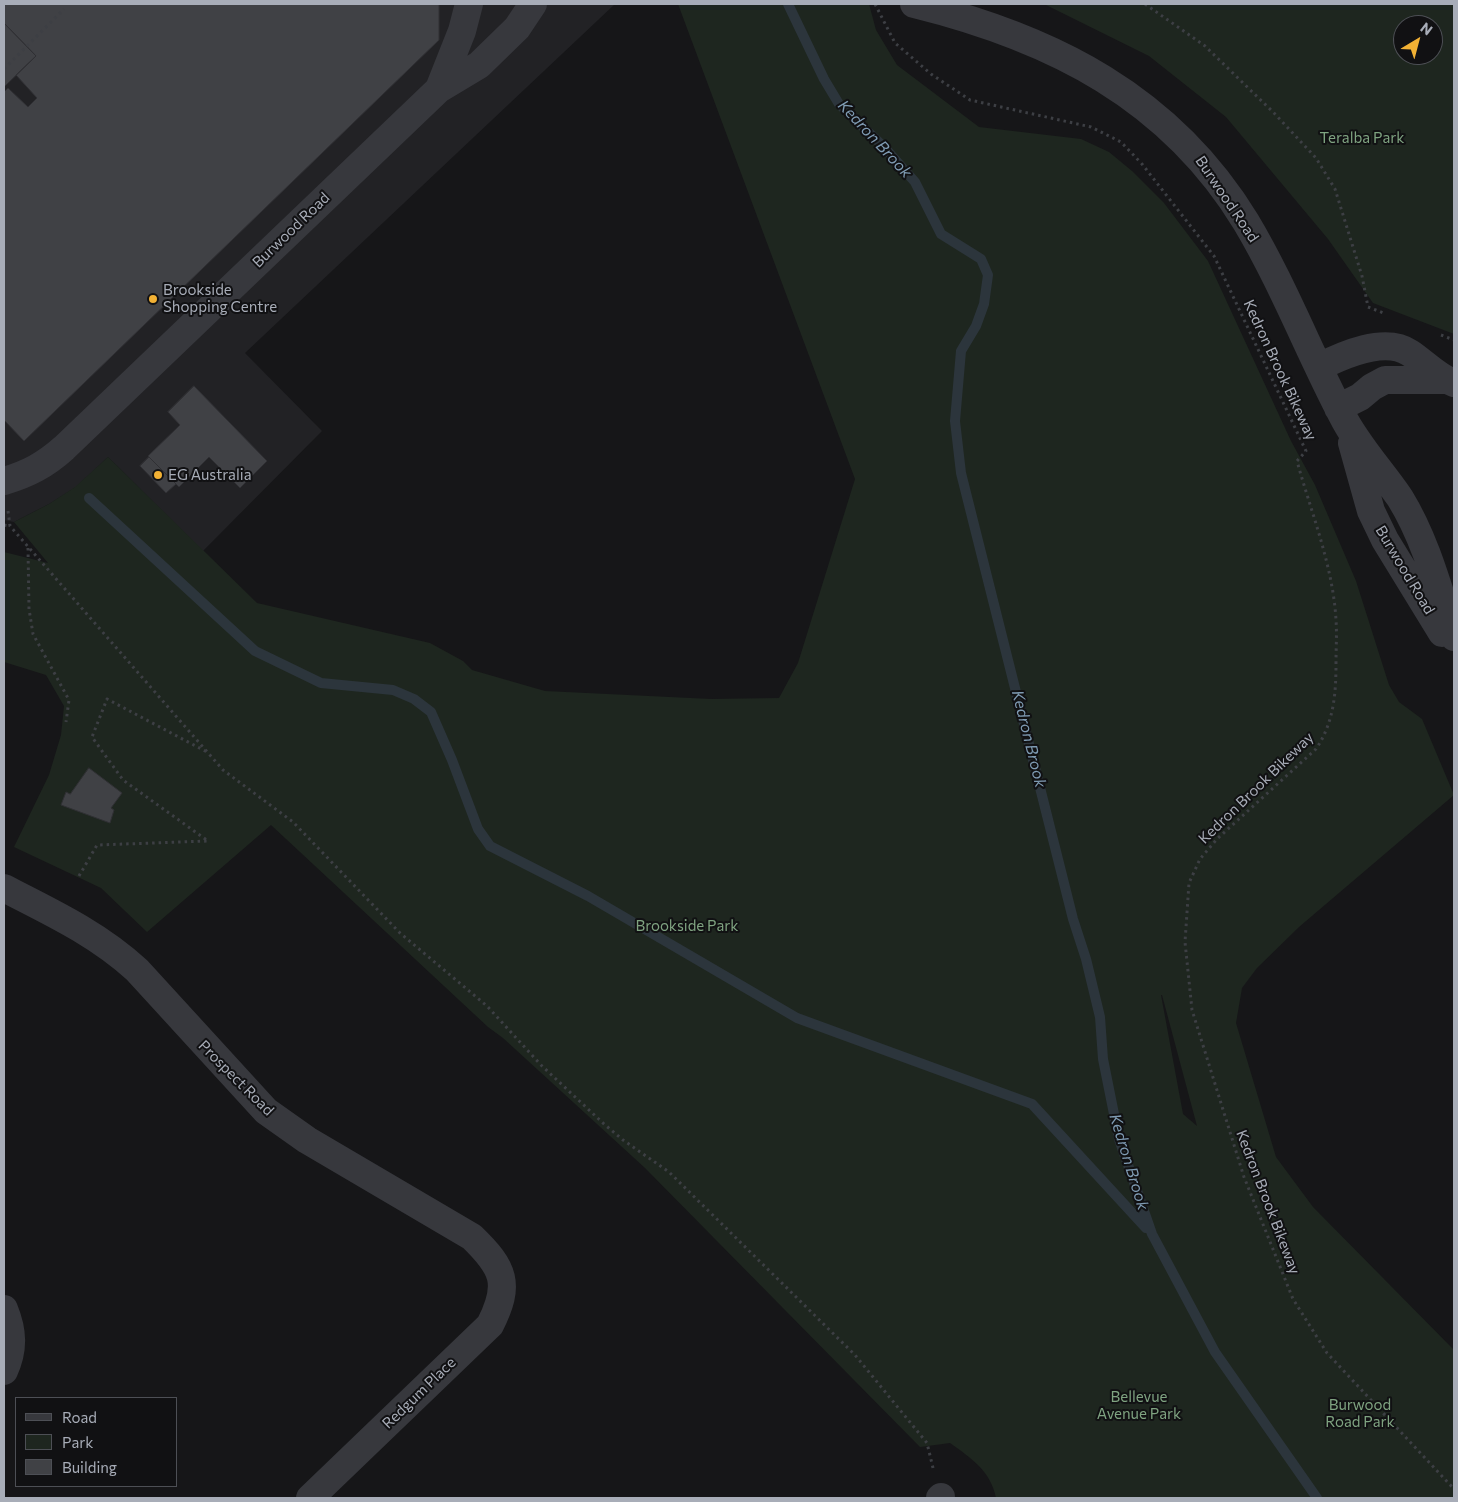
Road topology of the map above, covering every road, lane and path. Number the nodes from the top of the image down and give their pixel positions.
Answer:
1 (468, 4) edge
2 (533, 4) edge
3 (875, 4) edge
4 (914, 4) edge
5 (1145, 4) edge
6 (64, 9) dead end
7 (4, 69) edge
8 (439, 89) junction
9 (1394, 317) dead end
10 (1437, 333) dead end
11 (1454, 340) edge
12 (1319, 367) junction
13 (1450, 382) edge
14 (1343, 417) junction
15 (4, 481) edge
16 (8, 511) dead end
17 (4, 525) edge
18 (10, 526) junction
19 (28, 548) junction
20 (1454, 637) edge
21 (1454, 651) edge
22 (66, 722) dead end
23 (210, 754) junction
24 (79, 876) dead end
25 (4, 888) edge
26 (502, 1275) joint
27 (4, 1309) edge
28 (4, 1371) edge
29 (1454, 1489) edge
30 (310, 1498) edge
31 (940, 1498) edge

1 - 8 street
2 - 8 street
3 - 29 path, Kedron Brook Bikeway
4 - 12 street, Burwood Road
5 - 9 path
6 - 7 path
8 - 15 street, Burwood Road
10 - 11 path
12 - 13 street
12 - 14 street, Burwood Road
13 - 14 street
14 - 20 street, Burwood Road
14 - 21 street, Burwood Road
16 - 18 path
17 - 18 path
18 - 19 path
19 - 22 path
19 - 23 path
23 - 24 path
23 - 31 path
25 - 26 street, Prospect Road
26 - 30 street, Redgum Place
27 - 28 street

